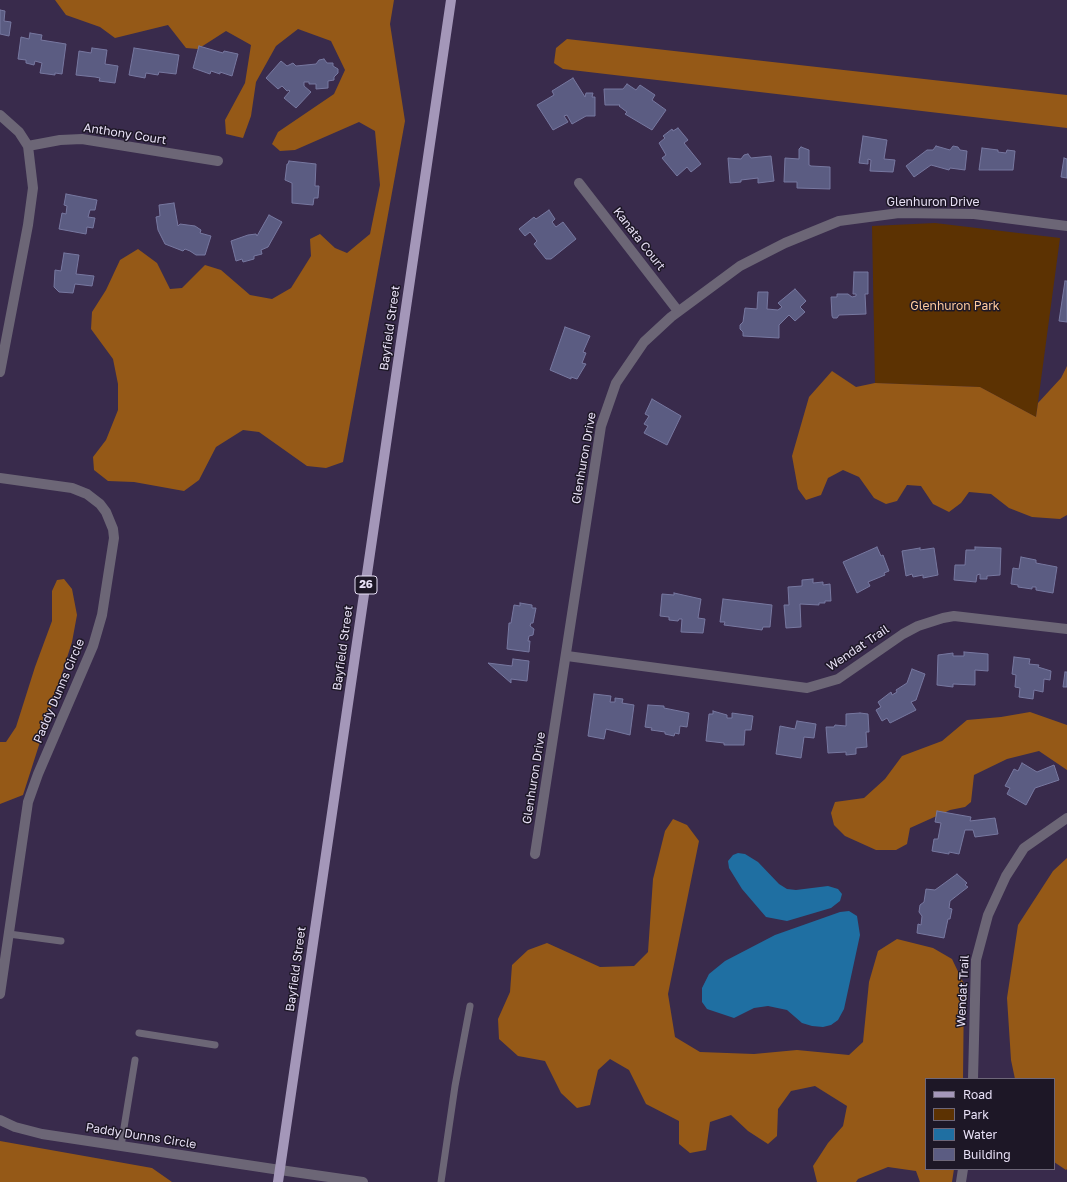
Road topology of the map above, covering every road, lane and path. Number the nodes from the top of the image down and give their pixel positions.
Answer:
1 (451, 0) edge
2 (0, 115) edge
3 (28, 146) junction
4 (218, 161) dead end
5 (579, 183) dead end
6 (1067, 226) edge
7 (678, 311) junction
8 (0, 372) edge
9 (0, 478) edge
10 (1067, 629) edge
11 (566, 656) junction
12 (1067, 818) edge
13 (535, 854) dead end
14 (9, 934) junction
15 (61, 941) dead end
16 (0, 994) edge
17 (470, 1006) dead end
18 (139, 1033) dead end
19 (216, 1045) dead end
20 (136, 1060) dead end
21 (973, 1078) edge
22 (0, 1120) edge
23 (121, 1146) junction
24 (280, 1170) junction
25 (963, 1170) edge
26 (278, 1182) edge
27 (363, 1182) edge
28 (441, 1182) edge
29 (961, 1182) edge

1 - 24 main road, Bayfield Street / 26
2 - 3 street
3 - 4 street, Anthony Court
3 - 8 street
5 - 7 street, Kanata Court
6 - 7 street, Glenhuron Drive
7 - 11 street, Glenhuron Drive
9 - 14 street, Paddy Dunns Circle
10 - 11 street, Wendat Trail
11 - 13 street, Glenhuron Drive
12 - 21 street, Wendat Trail
14 - 15 lane
14 - 16 street, Paddy Dunns Circle
17 - 28 lane
18 - 19 lane
20 - 23 lane
22 - 23 street, Paddy Dunns Circle
23 - 24 street, Paddy Dunns Circle
24 - 26 main road, Bayfield Street / 26
24 - 27 street, Paddy Dunns Circle
25 - 29 street

